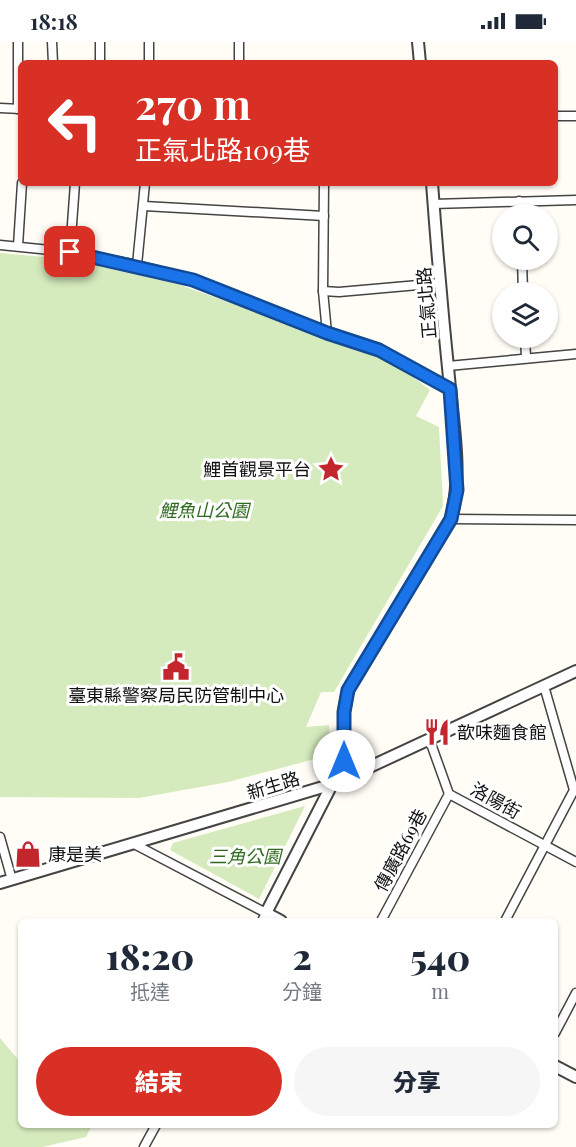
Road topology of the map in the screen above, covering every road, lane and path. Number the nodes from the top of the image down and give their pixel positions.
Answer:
1 (18, 42) edge
2 (52, 42) edge
3 (100, 42) edge
4 (148, 42) edge
5 (239, 42) edge
6 (418, 42) edge
7 (18, 60) edge
8 (53, 60) edge
9 (100, 60) edge
10 (148, 60) edge
11 (239, 60) edge
12 (420, 60) edge
13 (0, 108) edge
14 (18, 109) edge
15 (558, 116) edge
16 (576, 116) edge
17 (22, 186) edge
18 (75, 186) edge
19 (145, 186) edge
20 (324, 186) edge
21 (432, 186) edge
22 (576, 200) edge
23 (519, 201) junction
24 (433, 204) junction
25 (519, 204) edge
26 (144, 206) junction
27 (324, 216) junction
28 (0, 245) edge
29 (18, 246) junction
30 (70, 252) junction
31 (137, 265) junction
32 (441, 283) junction
33 (323, 291) junction
34 (327, 333) junction
35 (526, 348) edge
36 (576, 354) edge
37 (526, 357) junction
38 (448, 366) junction
39 (450, 389) junction
40 (451, 519) junction
41 (576, 520) edge
42 (576, 671) edge
43 (544, 686) junction
44 (430, 741) junction
45 (333, 784) junction
46 (449, 794) junction
47 (0, 837) edge
48 (134, 844) junction
49 (544, 846) junction
50 (576, 862) edge
51 (12, 880) junction
52 (0, 883) edge
53 (264, 917) edge
54 (383, 918) edge
55 (507, 918) edge
56 (576, 993) edge
57 (558, 1027) edge
58 (558, 1068) edge
59 (576, 1077) edge
60 (154, 1128) edge
61 (144, 1147) edge

1 - 7 street
2 - 8 street
3 - 9 street
4 - 10 street
5 - 11 street
6 - 12 street
13 - 14 street
15 - 16 street
17 - 29 street
18 - 30 street
19 - 26 street
20 - 27 street
21 - 24 street, 正氣北路
22 - 23 street
23 - 24 street
23 - 25 street
24 - 32 street, 正氣北路
26 - 27 street
26 - 31 street
27 - 33 street
28 - 29 street
29 - 30 street
30 - 31 street
31 - 34 street
32 - 33 street
32 - 38 street, 正氣北路
33 - 34 street
34 - 39 street
35 - 37 street
36 - 37 street
37 - 38 street
38 - 39 street, 正氣北路
39 - 40 street, 正氣北路
40 - 41 street
40 - 45 street, 正氣北路
42 - 43 street, 新生路
43 - 44 street, 新生路
43 - 49 street
44 - 45 street, 新生路
44 - 46 street, 洛陽街
45 - 48 street, 新生路
45 - 53 street, 正氣北路
46 - 49 street, 洛陽街
46 - 54 street, 傳廣路69巷
47 - 51 street
48 - 51 street, 新生路
48 - 53 street
49 - 50 street, 洛陽街
49 - 55 street
51 - 52 street, 新生路
56 - 57 street
58 - 59 street
60 - 61 street

